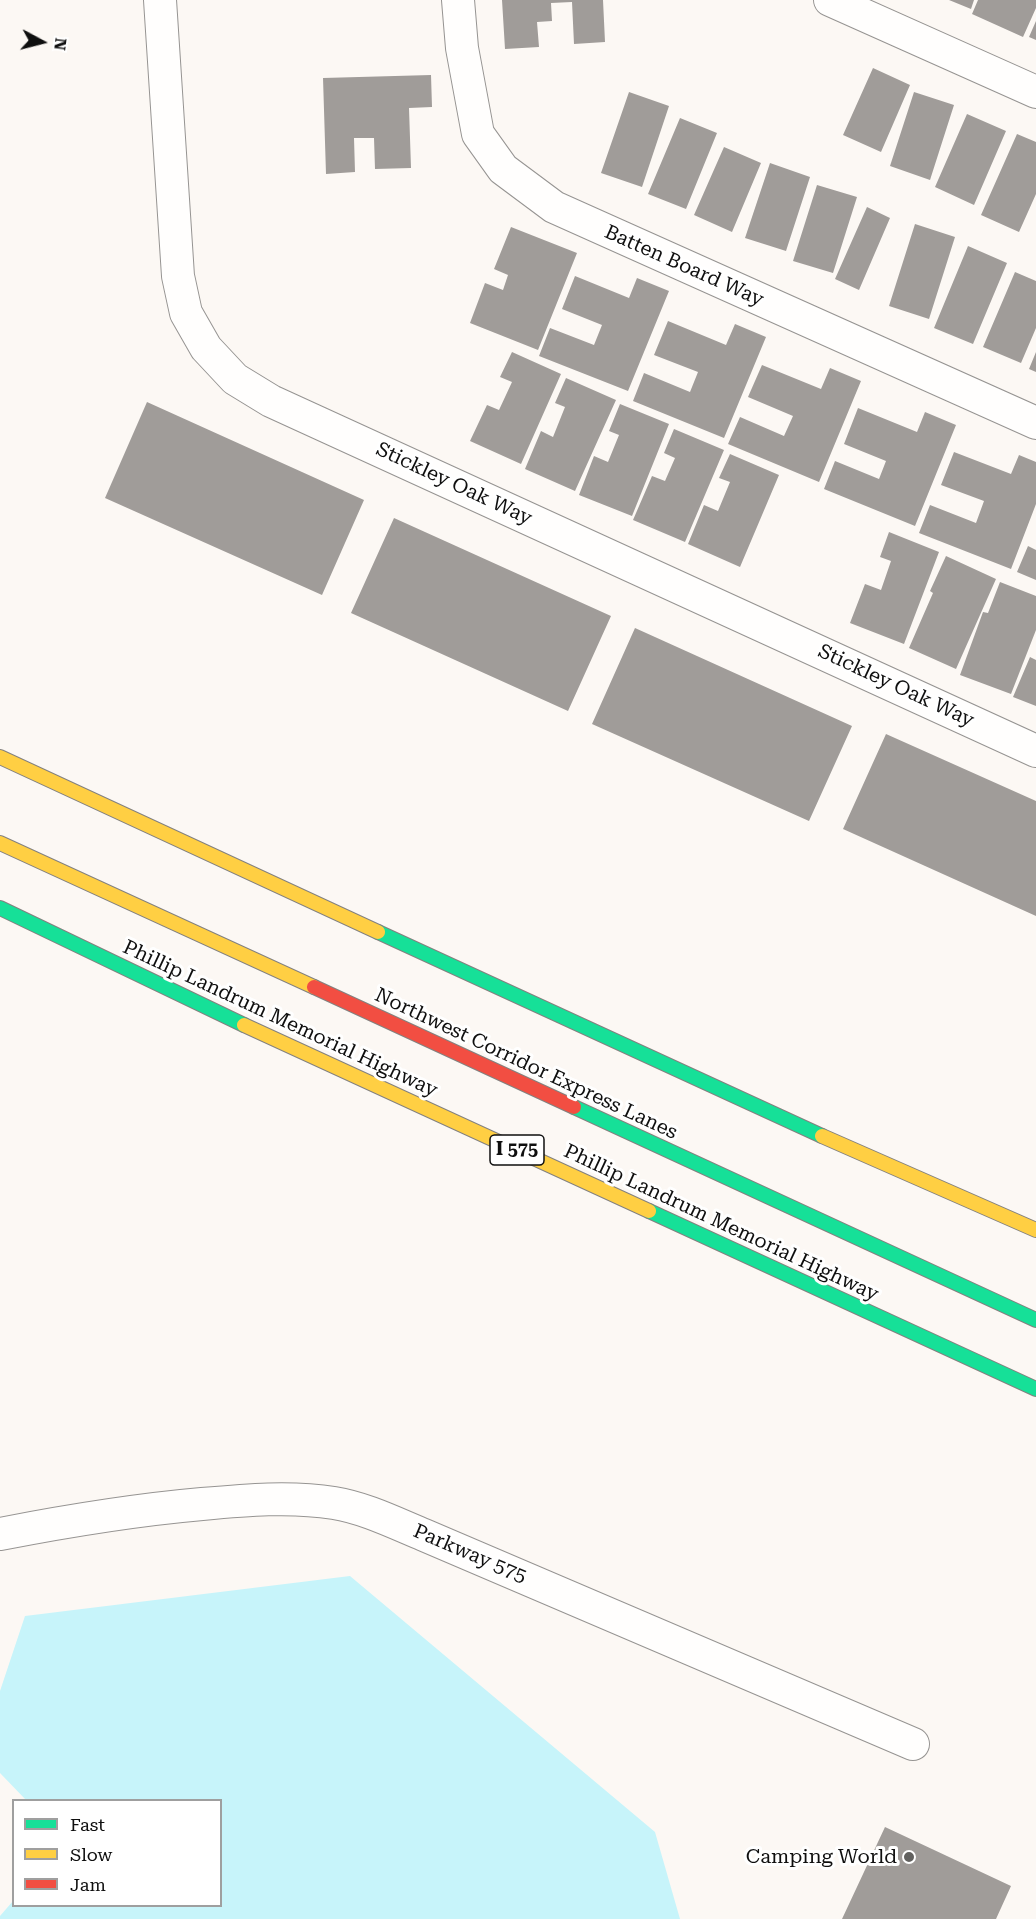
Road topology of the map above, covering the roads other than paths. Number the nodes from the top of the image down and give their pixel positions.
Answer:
1 (160, 0) edge
2 (458, 0) edge
3 (830, 0) edge
4 (1036, 92) edge
5 (1036, 423) edge
6 (1036, 751) edge
7 (0, 757) edge
8 (0, 843) edge
9 (0, 908) edge
10 (1036, 1230) edge
11 (1036, 1320) edge
12 (1036, 1389) edge
13 (0, 1534) edge
14 (913, 1744) dead end

1 - 6 street, Stickley Oak Way
2 - 5 street, Batten Board Way
3 - 4 street
7 - 10 highway
8 - 11 highway, Northwest Corridor Express Lanes
9 - 12 highway, Phillip Landrum Memorial Highway / I 575
13 - 14 street, Parkway 575

